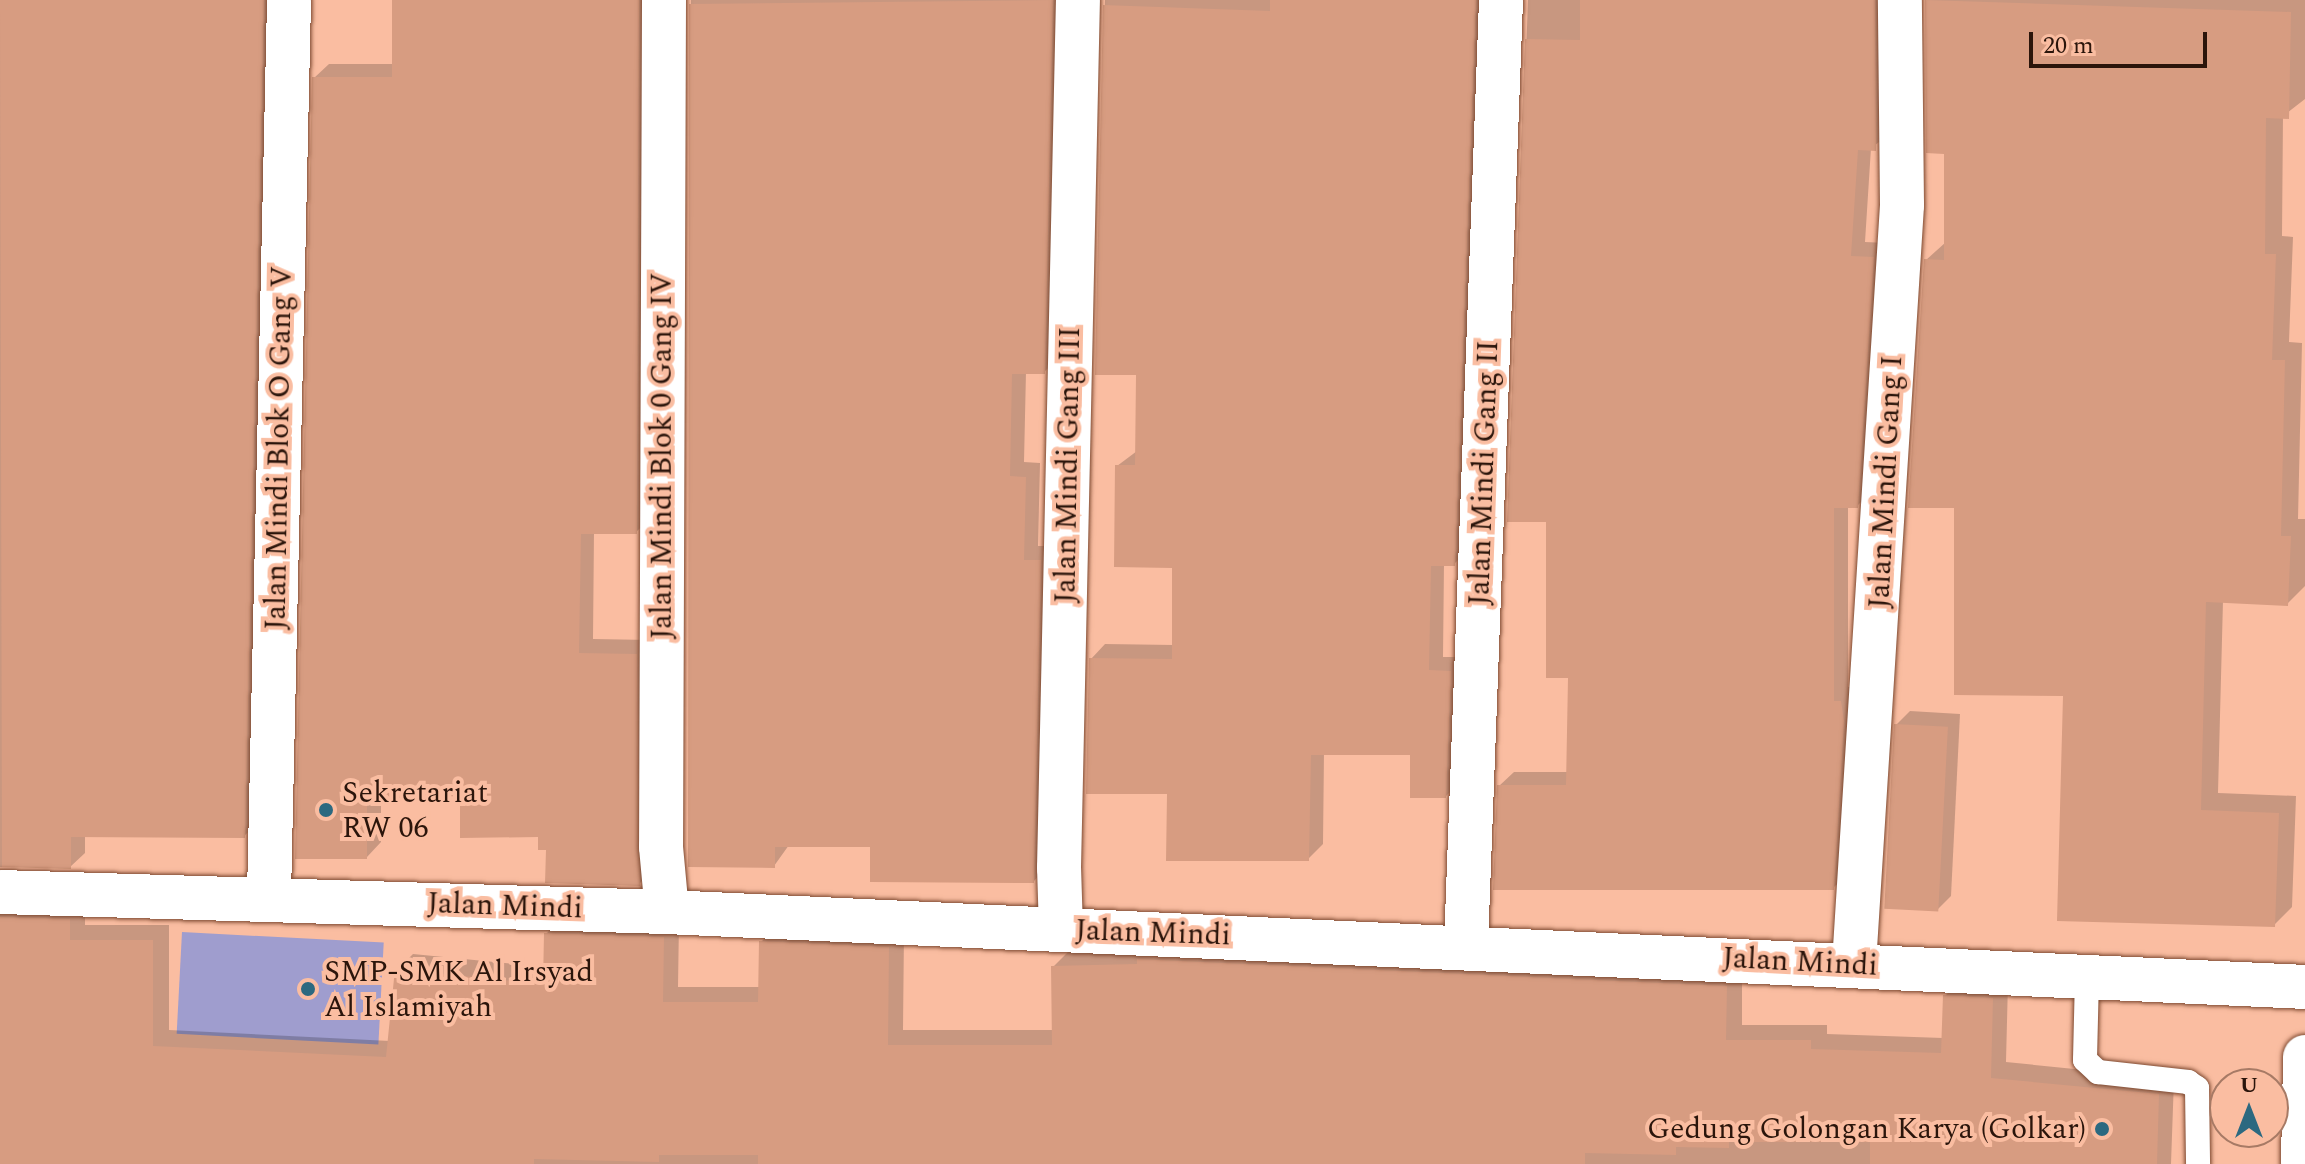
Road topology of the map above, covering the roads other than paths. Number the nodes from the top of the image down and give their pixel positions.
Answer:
1 (289, 0) edge
2 (664, 0) edge
3 (1078, 0) edge
4 (1501, 0) edge
5 (1900, 0) edge
6 (0, 892) edge
7 (269, 896) junction
8 (667, 912) junction
9 (1061, 930) junction
10 (1466, 946) junction
11 (1854, 964) junction
12 (2087, 977) junction
13 (2305, 987) edge
14 (2305, 1057) edge
15 (2198, 1164) edge
16 (2303, 1164) edge

1 - 7 street, Jalan Mindi Blok O Gang V
2 - 8 street, Jalan Mindi Blok 0 Gang IV
3 - 9 street, Jalan Mindi Gang III
4 - 10 street, Jalan Mindi Gang II
5 - 11 street, Jalan Mindi Gang I
6 - 7 street, Jalan Mindi
7 - 8 street, Jalan Mindi
8 - 9 street, Jalan Mindi
9 - 10 street, Jalan Mindi
10 - 11 street, Jalan Mindi
11 - 12 street, Jalan Mindi
12 - 13 street, Jalan Mindi
12 - 15 lane
14 - 16 street

